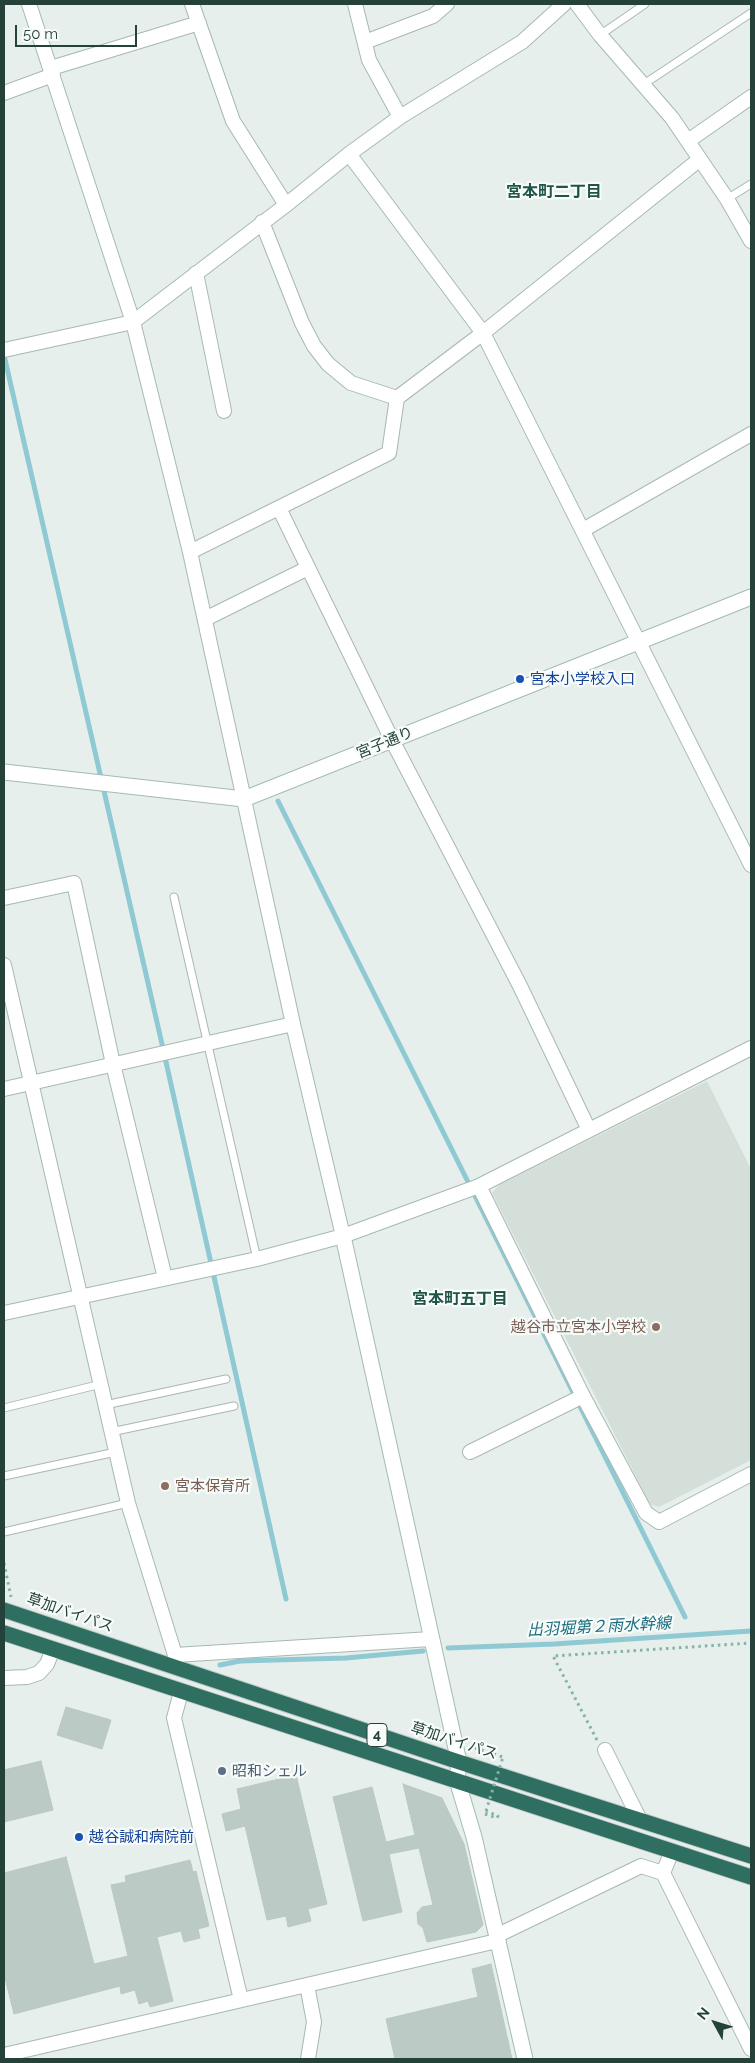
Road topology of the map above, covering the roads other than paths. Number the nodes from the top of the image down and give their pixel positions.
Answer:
1 (29, 4) edge
2 (192, 4) edge
3 (355, 4) edge
4 (447, 4) edge
5 (564, 4) edge
6 (577, 4) edge
7 (645, 4) edge
8 (751, 13) edge
9 (199, 23) junction
10 (600, 36) junction
11 (364, 42) junction
12 (52, 71) junction
13 (644, 84) junction
14 (4, 93) edge
15 (751, 97) edge
16 (400, 117) junction
17 (688, 141) junction
18 (349, 154) junction
19 (700, 159) junction
20 (751, 184) edge
21 (727, 199) junction
22 (286, 206) junction
23 (262, 222) junction
24 (751, 241) edge
25 (196, 273) junction
26 (133, 322) junction
27 (483, 333) junction
28 (4, 350) edge
29 (397, 398) junction
30 (224, 411) dead end
31 (751, 434) edge
32 (279, 508) junction
33 (583, 530) junction
34 (190, 552) junction
35 (308, 568) junction
36 (751, 597) edge
37 (205, 619) junction
38 (639, 641) junction
39 (392, 740) junction
40 (4, 772) edge
41 (244, 799) junction
42 (751, 865) edge
43 (174, 897) dead end
44 (4, 898) edge
45 (4, 965) edge
46 (293, 1024) junction
47 (207, 1044) junction
48 (751, 1048) edge
49 (113, 1064) junction
50 (31, 1082) junction
51 (4, 1088) edge
52 (589, 1130) junction
53 (479, 1186) junction
54 (343, 1236) junction
55 (257, 1259) junction
56 (165, 1278) junction
57 (82, 1297) junction
58 (4, 1313) edge
59 (226, 1379) dead end
60 (101, 1384) junction
61 (583, 1396) junction
62 (105, 1405) junction
63 (234, 1406) dead end
64 (4, 1408) edge
65 (111, 1432) junction
66 (116, 1452) junction
67 (470, 1452) dead end
68 (751, 1474) edge
69 (4, 1476) edge
70 (128, 1503) junction
71 (4, 1532) edge
72 (8, 1604) edge
73 (4, 1633) edge
74 (430, 1638) junction
75 (54, 1649) junction
76 (173, 1661) junction
77 (4, 1678) edge
78 (181, 1692) junction
79 (604, 1750) road end
80 (459, 1762) junction
81 (457, 1780) junction
82 (640, 1820) junction
83 (672, 1851) junction
84 (751, 1856) edge
85 (663, 1873) junction
86 (751, 1877) edge
87 (496, 1939) junction
88 (307, 1985) junction
89 (241, 2000) junction
90 (751, 2050) edge
91 (4, 2055) edge
92 (308, 2059) edge
93 (525, 2059) edge

1 - 12 street
2 - 9 street
3 - 11 street
4 - 11 street
5 - 16 street
6 - 10 street
7 - 10 lane
8 - 13 lane
9 - 12 street
9 - 22 street
10 - 13 street
11 - 16 street
12 - 14 street
12 - 26 street
13 - 17 street
15 - 17 street
16 - 18 street
17 - 19 street
18 - 22 street
18 - 27 street
19 - 21 street
19 - 27 street
20 - 21 lane
21 - 24 street
22 - 23 street
23 - 25 street
23 - 29 street
25 - 26 street
25 - 30 street
26 - 28 street
26 - 34 street
27 - 29 street
27 - 33 street
29 - 32 street
31 - 33 street
32 - 34 street
32 - 35 street
33 - 38 street
34 - 37 street
35 - 37 street
35 - 39 street
36 - 38 street, 宮子通り
37 - 41 street
38 - 39 street, 宮子通り
38 - 42 street
39 - 41 street, 宮子通り
39 - 52 street
40 - 41 street, 宮子通り
41 - 46 street
43 - 47 lane
44 - 49 street
45 - 50 street
46 - 47 street
46 - 54 street
47 - 49 street
47 - 55 lane
48 - 52 street
49 - 50 street
49 - 56 street
50 - 51 street
50 - 57 street
52 - 53 street
53 - 54 street
53 - 61 street
54 - 55 street
54 - 74 street
55 - 56 street
56 - 57 street
57 - 58 street
57 - 60 street
59 - 62 lane
60 - 62 street
60 - 64 lane
61 - 67 street
61 - 68 street
62 - 65 street
63 - 65 lane
65 - 66 street
66 - 69 lane
66 - 70 street
70 - 71 lane
70 - 76 street
72 - 76 highway, 草加バイパス / 4
73 - 75 highway, 4
74 - 76 street
74 - 80 street
75 - 77 street
75 - 78 highway, 4
76 - 80 highway, 草加バイパス / 4
78 - 81 highway, 4
78 - 89 street
79 - 82 street
80 - 81 street
80 - 82 highway, 草加バイパス / 4
81 - 83 highway, 4
81 - 87 street
82 - 84 highway, 草加バイパス / 4
83 - 85 street
83 - 86 highway, 4
85 - 87 street
85 - 90 street
87 - 88 street
87 - 93 street
88 - 89 street
88 - 92 street
89 - 91 street

